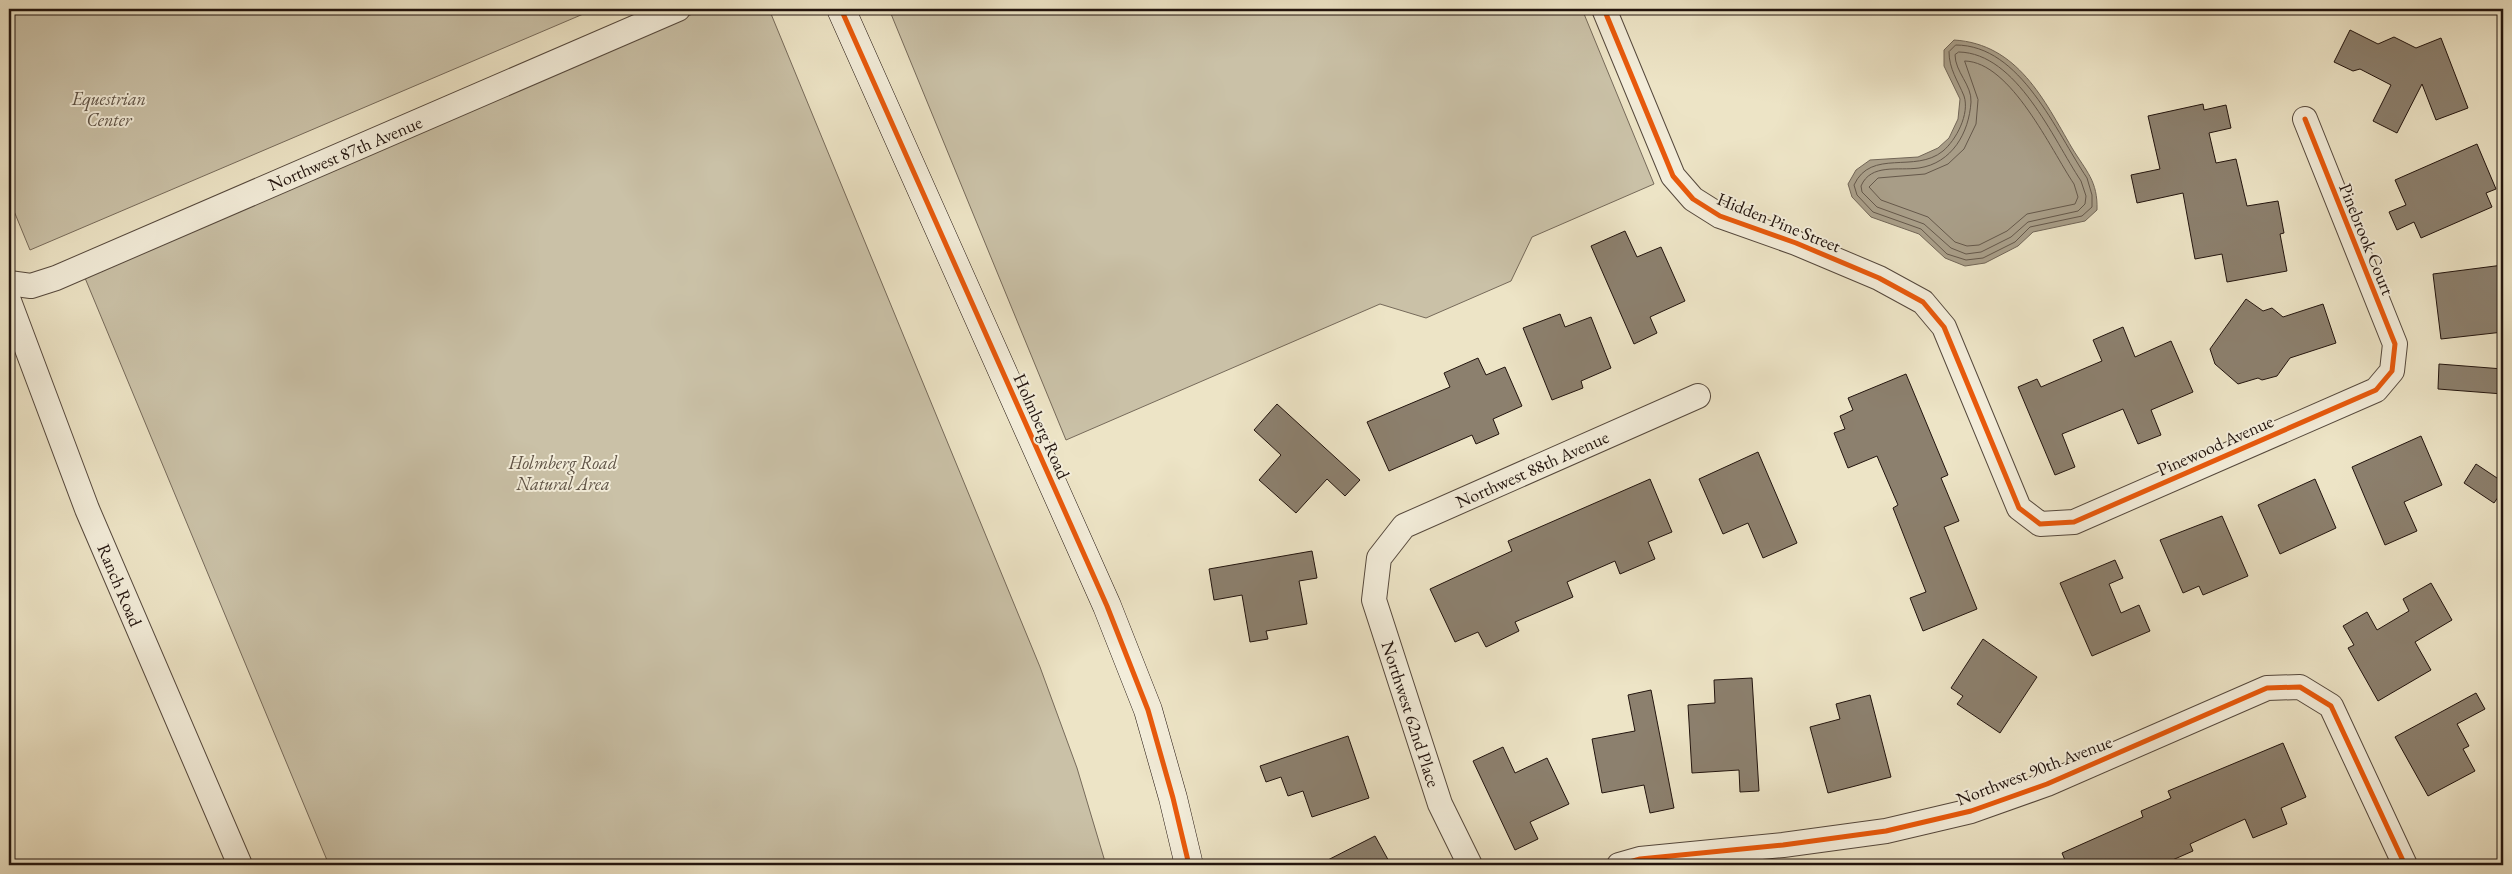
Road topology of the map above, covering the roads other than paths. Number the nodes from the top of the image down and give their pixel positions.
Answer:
1 (678, 9) edge
2 (841, 9) edge
3 (1604, 9) edge
4 (2305, 119) dead end
5 (9, 283) edge
6 (9, 302) edge
7 (2392, 371) joint
8 (1698, 396) dead end
9 (2040, 524) joint
10 (1379, 558) joint
11 (240, 865) edge
12 (1189, 865) edge
13 (1470, 865) edge
14 (1619, 865) edge
15 (2405, 865) edge

1 - 5 street, Northwest 87th Avenue
2 - 12 street, Holmberg Road
3 - 9 street, Hidden Pine Street
4 - 7 street, Pinebrook Court
6 - 11 street, Ranch Road
7 - 9 street, Pinewood Avenue
8 - 10 street, Northwest 88th Avenue
10 - 13 street, Northwest 62nd Place
14 - 15 street, Northwest 90th Avenue

